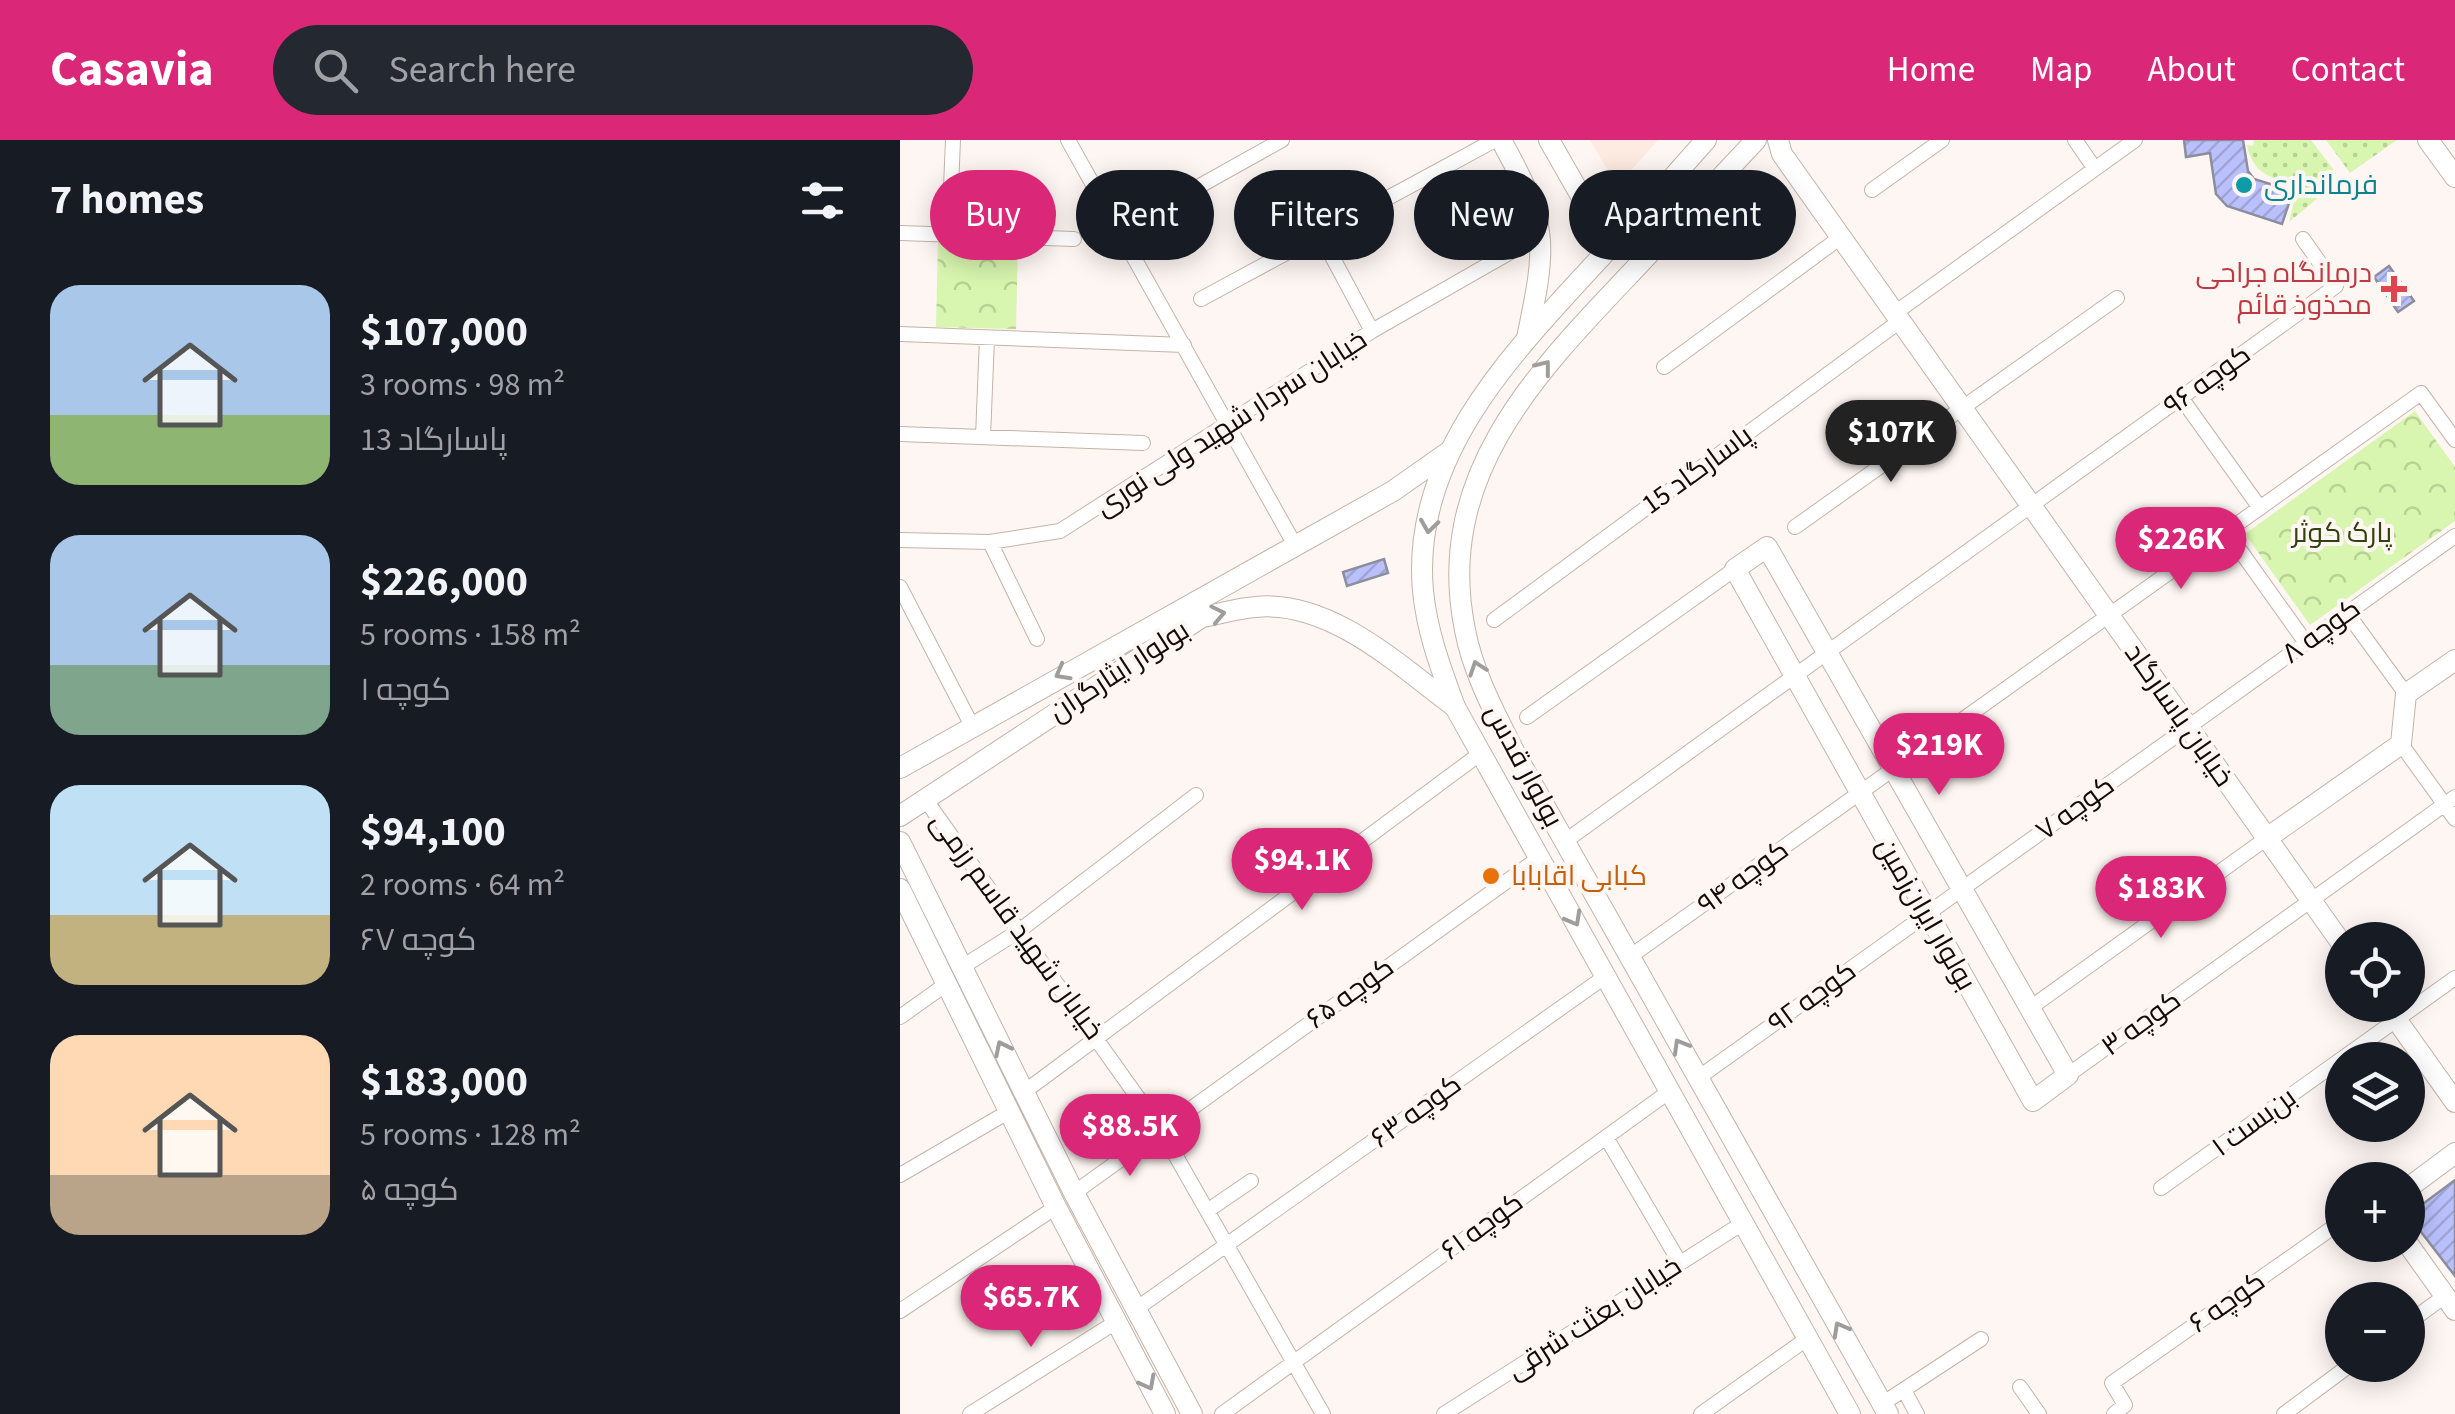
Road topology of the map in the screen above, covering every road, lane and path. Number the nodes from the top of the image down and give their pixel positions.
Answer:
1 (952, 140) edge
2 (1068, 140) edge
3 (1498, 140) edge
4 (1549, 140) edge
5 (1706, 140) edge
6 (1756, 140) edge
7 (1778, 140) edge
8 (1942, 140) edge
9 (2075, 140) edge
10 (2135, 140) edge
11 (2428, 140) edge
12 (1271, 143) edge
13 (2096, 168) junction
14 (951, 170) edge
15 (1085, 170) edge
16 (1516, 170) edge
17 (1679, 170) edge
18 (1569, 175) edge
19 (1214, 176) edge
20 (2455, 177) edge
21 (1872, 190) dead end
22 (1394, 195) edge
23 (900, 233) edge
24 (930, 234) edge
25 (1841, 237) junction
26 (1056, 238) edge
27 (1074, 239) dead end
28 (2303, 240) dead end
29 (1136, 260) edge
30 (1272, 260) edge
31 (1334, 260) edge
32 (1497, 260) edge
33 (1538, 260) edge
34 (1598, 260) edge
35 (2117, 298) dead end
36 (1201, 299) dead end
37 (1898, 317) junction
38 (1372, 332) junction
39 (900, 334) edge
40 (987, 338) junction
41 (1527, 338) junction
42 (1184, 345) junction
43 (1664, 366) dead end
44 (2182, 399) junction
45 (1961, 408) junction
46 (1226, 422) junction
47 (900, 434) edge
48 (983, 437) junction
49 (2455, 440) edge
50 (1143, 443) dead end
51 (1450, 451) junction
52 (2031, 507) junction
53 (2260, 508) junction
54 (1795, 526) dead end
55 (2227, 532) junction
56 (2455, 536) edge
57 (900, 540) edge
58 (990, 542) junction
59 (1296, 547) junction
60 (1735, 569) junction
61 (900, 588) edge
62 (2347, 613) junction
63 (2109, 616) junction
64 (1494, 620) dead end
65 (1037, 639) dead end
66 (2306, 642) junction
67 (1827, 653) junction
68 (2455, 660) edge
69 (1792, 678) junction
70 (2406, 694) junction
71 (1455, 708) junction
72 (1527, 717) dead end
73 (971, 724) junction
74 (2188, 727) junction
75 (2401, 744) junction
76 (1481, 753) junction
77 (990, 756) junction
78 (900, 768) edge
79 (1894, 770) junction
80 (1196, 796) dead end
81 (1858, 796) junction
82 (925, 799) junction
83 (2450, 800) edge
84 (900, 816) edge
85 (2455, 819) edge
86 (2267, 838) junction
87 (900, 842) edge
88 (1564, 842) junction
89 (1540, 858) junction
90 (900, 889) edge
91 (1962, 889) junction
92 (2311, 900) junction
93 (1926, 914) junction
94 (2326, 922) edge
95 (1019, 930) junction
96 (1628, 958) junction
97 (962, 968) junction
98 (1606, 976) junction
99 (2455, 978) edge
100 (945, 985) junction
101 (2425, 994) edge
102 (2030, 1008) junction
103 (900, 1017) edge
104 (2378, 1022) edge
105 (2398, 1022) edge
106 (1098, 1038) junction
107 (2068, 1075) junction
108 (1698, 1078) junction
109 (1670, 1091) junction
110 (1024, 1092) junction
111 (2455, 1102) edge
112 (1008, 1112) junction
113 (1161, 1130) junction
114 (1606, 1137) junction
115 (2455, 1154) edge
116 (900, 1176) edge
117 (2425, 1176) edge
118 (1251, 1182) dead end
119 (2161, 1188) dead end
120 (1074, 1193) junction
121 (1056, 1207) junction
122 (1207, 1211) junction
123 (1743, 1223) junction
124 (2325, 1234) edge
125 (1228, 1248) junction
126 (2421, 1262) edge
127 (1680, 1263) junction
128 (2450, 1303) edge
129 (1136, 1309) junction
130 (900, 1311) edge
131 (2425, 1315) edge
132 (1116, 1322) junction
133 (1808, 1338) junction
134 (1981, 1340) dead end
135 (1294, 1362) junction
136 (2328, 1382) edge
137 (2020, 1387) dead end
138 (1904, 1390) junction
139 (1885, 1409) edge
140 (2290, 1412) edge
141 (970, 1414) edge
142 (1165, 1414) edge
143 (1192, 1414) edge
144 (1222, 1414) edge
145 (1323, 1414) edge
146 (1444, 1414) edge
147 (1701, 1414) edge
148 (1850, 1414) edge
149 (1917, 1414) edge
150 (2039, 1414) edge
151 (2114, 1414) edge

1 - 14 street
2 - 15 street
3 - 16 main road
3 - 22 street
4 - 18 main road
5 - 17 main road, بولوار قدس
88 -> 6 main road, بولوار قدس
7 - 25 main road, خیابان پاسارگاد
8 - 21 street
9 - 13 street
10 - 13 street, پاسارگاد 15
11 - 20 main road
12 - 19 street
13 - 37 street, پاسارگاد 15
23 - 24 street
25 - 37 main road, خیابان پاسارگاد
25 - 43 street
26 - 27 street
28 - 44 street, کوچه ۹۶
29 - 42 street
30 - 36 street
31 - 38 street
32 - 38 street, خیابان سردار شهید ولی نوری
33 - 41 main road
34 - 41 main road, بولوار قدس
35 - 45 street
37 - 45 main road, خیابان پاسارگاد
37 - 64 street, پاسارگاد 15
38 - 46 street, خیابان سردار شهید ولی نوری
39 - 40 street
40 - 42 street
40 - 48 street
41 - 51 main road, بولوار قدس
42 - 46 street
44 - 52 street, کوچه ۹۶
44 - 53 street
45 - 52 main road, خیابان پاسارگاد
45 - 54 street
46 - 58 street, خیابان سردار شهید ولی نوری
46 - 59 street
47 - 48 street
48 - 50 street
49 - 53 street, کوچه ۹۴
51 - 59 main road, بولوار ایثارگران
51 -> 71 main road, بولوار قدس
52 - 63 main road, خیابان پاسارگاد
52 - 67 street, کوچه ۹۶
53 - 55 street, کوچه ۹۴
55 - 63 street, کوچه ۹۴
55 - 66 street
56 - 62 street, کوچه ۸
57 - 58 street, خیابان سردار شهید ولی نوری
58 - 65 street
59 -> 73 main road, بولوار ایثارگران
60 - 67 main road, بولوار ایران‌زمین
60 - 69 main road, بولوار ایران‌زمین
60 - 72 street
61 - 73 street
62 - 66 street, کوچه ۸
62 - 70 street
63 - 74 main road, خیابان پاسارگاد
63 - 79 street, کوچه ۹۴
66 - 74 street, کوچه ۸
67 - 69 street
67 - 79 main road, بولوار ایران‌زمین
68 - 70 main road
69 - 81 main road, بولوار ایران‌زمین
69 - 88 street
70 - 75 main road
71 - 76 main road, بولوار قدس
77 -> 71 main road, بولوار ایثارگران
73 - 77 main road
73 - 78 main road, بولوار ایثارگران
74 - 86 main road, خیابان پاسارگاد
74 - 91 street, کوچه ۷
75 - 83 street
75 - 86 main road
76 - 89 main road, بولوار قدس
76 - 106 street
77 - 82 main road, بولوار ایثارگران
79 - 81 street, کوچه ۹۴
79 - 91 main road, بولوار ایران‌زمین
80 - 95 street
81 - 93 main road, بولوار ایران‌زمین
81 - 96 street, کوچه ۹۴
82 - 84 main road, بولوار ایثارگران
82 - 95 street, خیابان شهید قاسم رزمی
83 - 85 street
83 - 92 street, کوچه ۳
86 - 92 main road, خیابان پاسارگاد
86 - 102 street
87 - 97 main road
88 - 96 main road, بولوار قدس
89 -> 98 main road, بولوار قدس
89 - 113 street, کوچه ۶۵
90 - 100 main road
91 - 93 street, کوچه ۷
91 - 102 main road, بولوار ایران‌زمین
92 - 94 main road, خیابان پاسارگاد
92 - 107 street, کوچه ۳
93 - 107 main road, بولوار ایران‌زمین
93 - 108 street, کوچه ۹۲
95 - 97 street
95 - 106 street, خیابان شهید قاسم رزمی
108 -> 96 main road, بولوار قدس
110 -> 97 main road
98 - 109 main road, بولوار قدس
98 - 125 street, کوچه ۶۳
99 - 101 street, بن‌بست ۱
100 - 103 street
100 - 112 main road
102 - 107 main road, بولوار ایران‌زمین
104 - 119 street, بن‌بست ۱
105 - 111 main road
106 - 110 street
106 - 113 street, خیابان شهید قاسم رزمی
139 -> 108 main road, بولوار قدس
109 - 114 street, کوچه ۶۱
109 - 123 main road, بولوار قدس
110 - 120 main road
112 - 116 street
112 - 121 main road
113 - 120 street, کوچه ۶۵
113 - 122 street, خیابان شهید قاسم رزمی
114 - 127 street
114 - 135 street, کوچه ۶۱
115 - 117 main road
118 - 122 street
120 - 129 main road
121 - 130 street
121 - 132 main road
122 - 125 street, خیابان شهید قاسم رزمی
123 - 127 street, خیابان بعثت شرقی
123 - 133 main road, بولوار قدس
124 - 151 street, کوچه ۶
125 - 129 street, کوچه ۶۳
125 - 135 street, خیابان شهید قاسم رزمی
126 - 128 main road
127 - 146 street, خیابان بعثت شرقی
128 - 131 street
129 - 143 main road
132 - 141 street
132 -> 142 main road
133 - 147 street
133 - 148 main road, بولوار قدس
134 - 138 street
135 - 144 street, کوچه ۶۱
135 - 145 street, خیابان شهید قاسم رزمی
136 - 140 street
137 - 150 street
138 - 139 street
138 - 149 street

